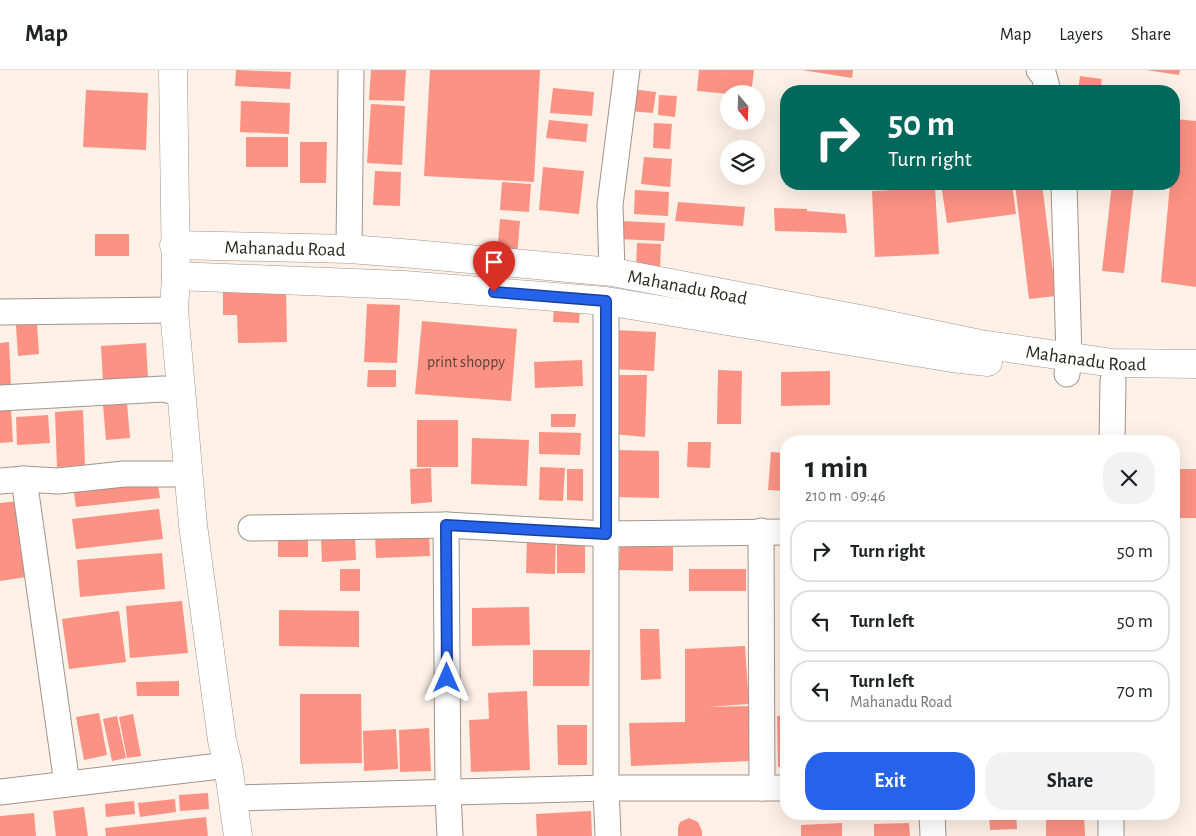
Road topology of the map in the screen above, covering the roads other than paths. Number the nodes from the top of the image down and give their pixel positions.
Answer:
1 (172, 70) edge
2 (352, 70) edge
3 (627, 70) edge
4 (1039, 70) edge
5 (1046, 85) edge
6 (1064, 190) edge
7 (174, 245) junction
8 (349, 249) junction
9 (612, 272) junction
10 (176, 276) junction
11 (606, 301) junction
12 (174, 310) junction
13 (0, 312) edge
14 (1196, 364) edge
15 (1068, 365) junction
16 (1113, 381) junction
17 (1196, 383) edge
18 (181, 394) junction
19 (0, 398) edge
20 (1112, 435) edge
21 (188, 474) junction
22 (24, 479) junction
23 (0, 481) edge
24 (446, 525) junction
25 (250, 528) dead end
26 (760, 531) junction
27 (780, 532) edge
28 (606, 534) junction
29 (228, 765) junction
30 (67, 784) junction
31 (606, 788) junction
32 (762, 788) junction
33 (780, 788) edge
34 (0, 792) edge
35 (448, 792) junction
36 (233, 798) junction
37 (932, 820) edge
38 (1111, 820) edge
39 (238, 836) edge
40 (450, 836) edge
41 (608, 836) edge
42 (933, 836) edge
43 (1111, 836) edge

1 - 7 street
2 - 8 street
3 - 9 street
4 - 5 street
6 - 15 street
7 - 8 street, Mahanadu Road
7 - 10 street
8 - 9 street, Mahanadu Road
9 - 15 street, Mahanadu Road
10 - 11 street, Mahanadu Road
10 - 12 street
11 - 15 street, Mahanadu Road
11 - 28 street
12 - 13 street
12 - 18 street
14 - 15 street, Mahanadu Road
15 - 16 street, Mahanadu Road
16 - 17 street, Mahanadu Road
16 - 20 street
18 - 19 street
18 - 21 street
21 - 22 street
21 - 29 street
22 - 23 street
22 - 30 street
24 - 25 street
24 - 28 street
24 - 35 street
26 - 27 street
26 - 28 street
26 - 32 street
28 - 31 street
29 - 30 street
29 - 36 street
30 - 34 street
31 - 32 street
31 - 35 street
31 - 41 street
32 - 33 street
35 - 36 street
35 - 40 street
36 - 39 street
37 - 42 street
38 - 43 street

